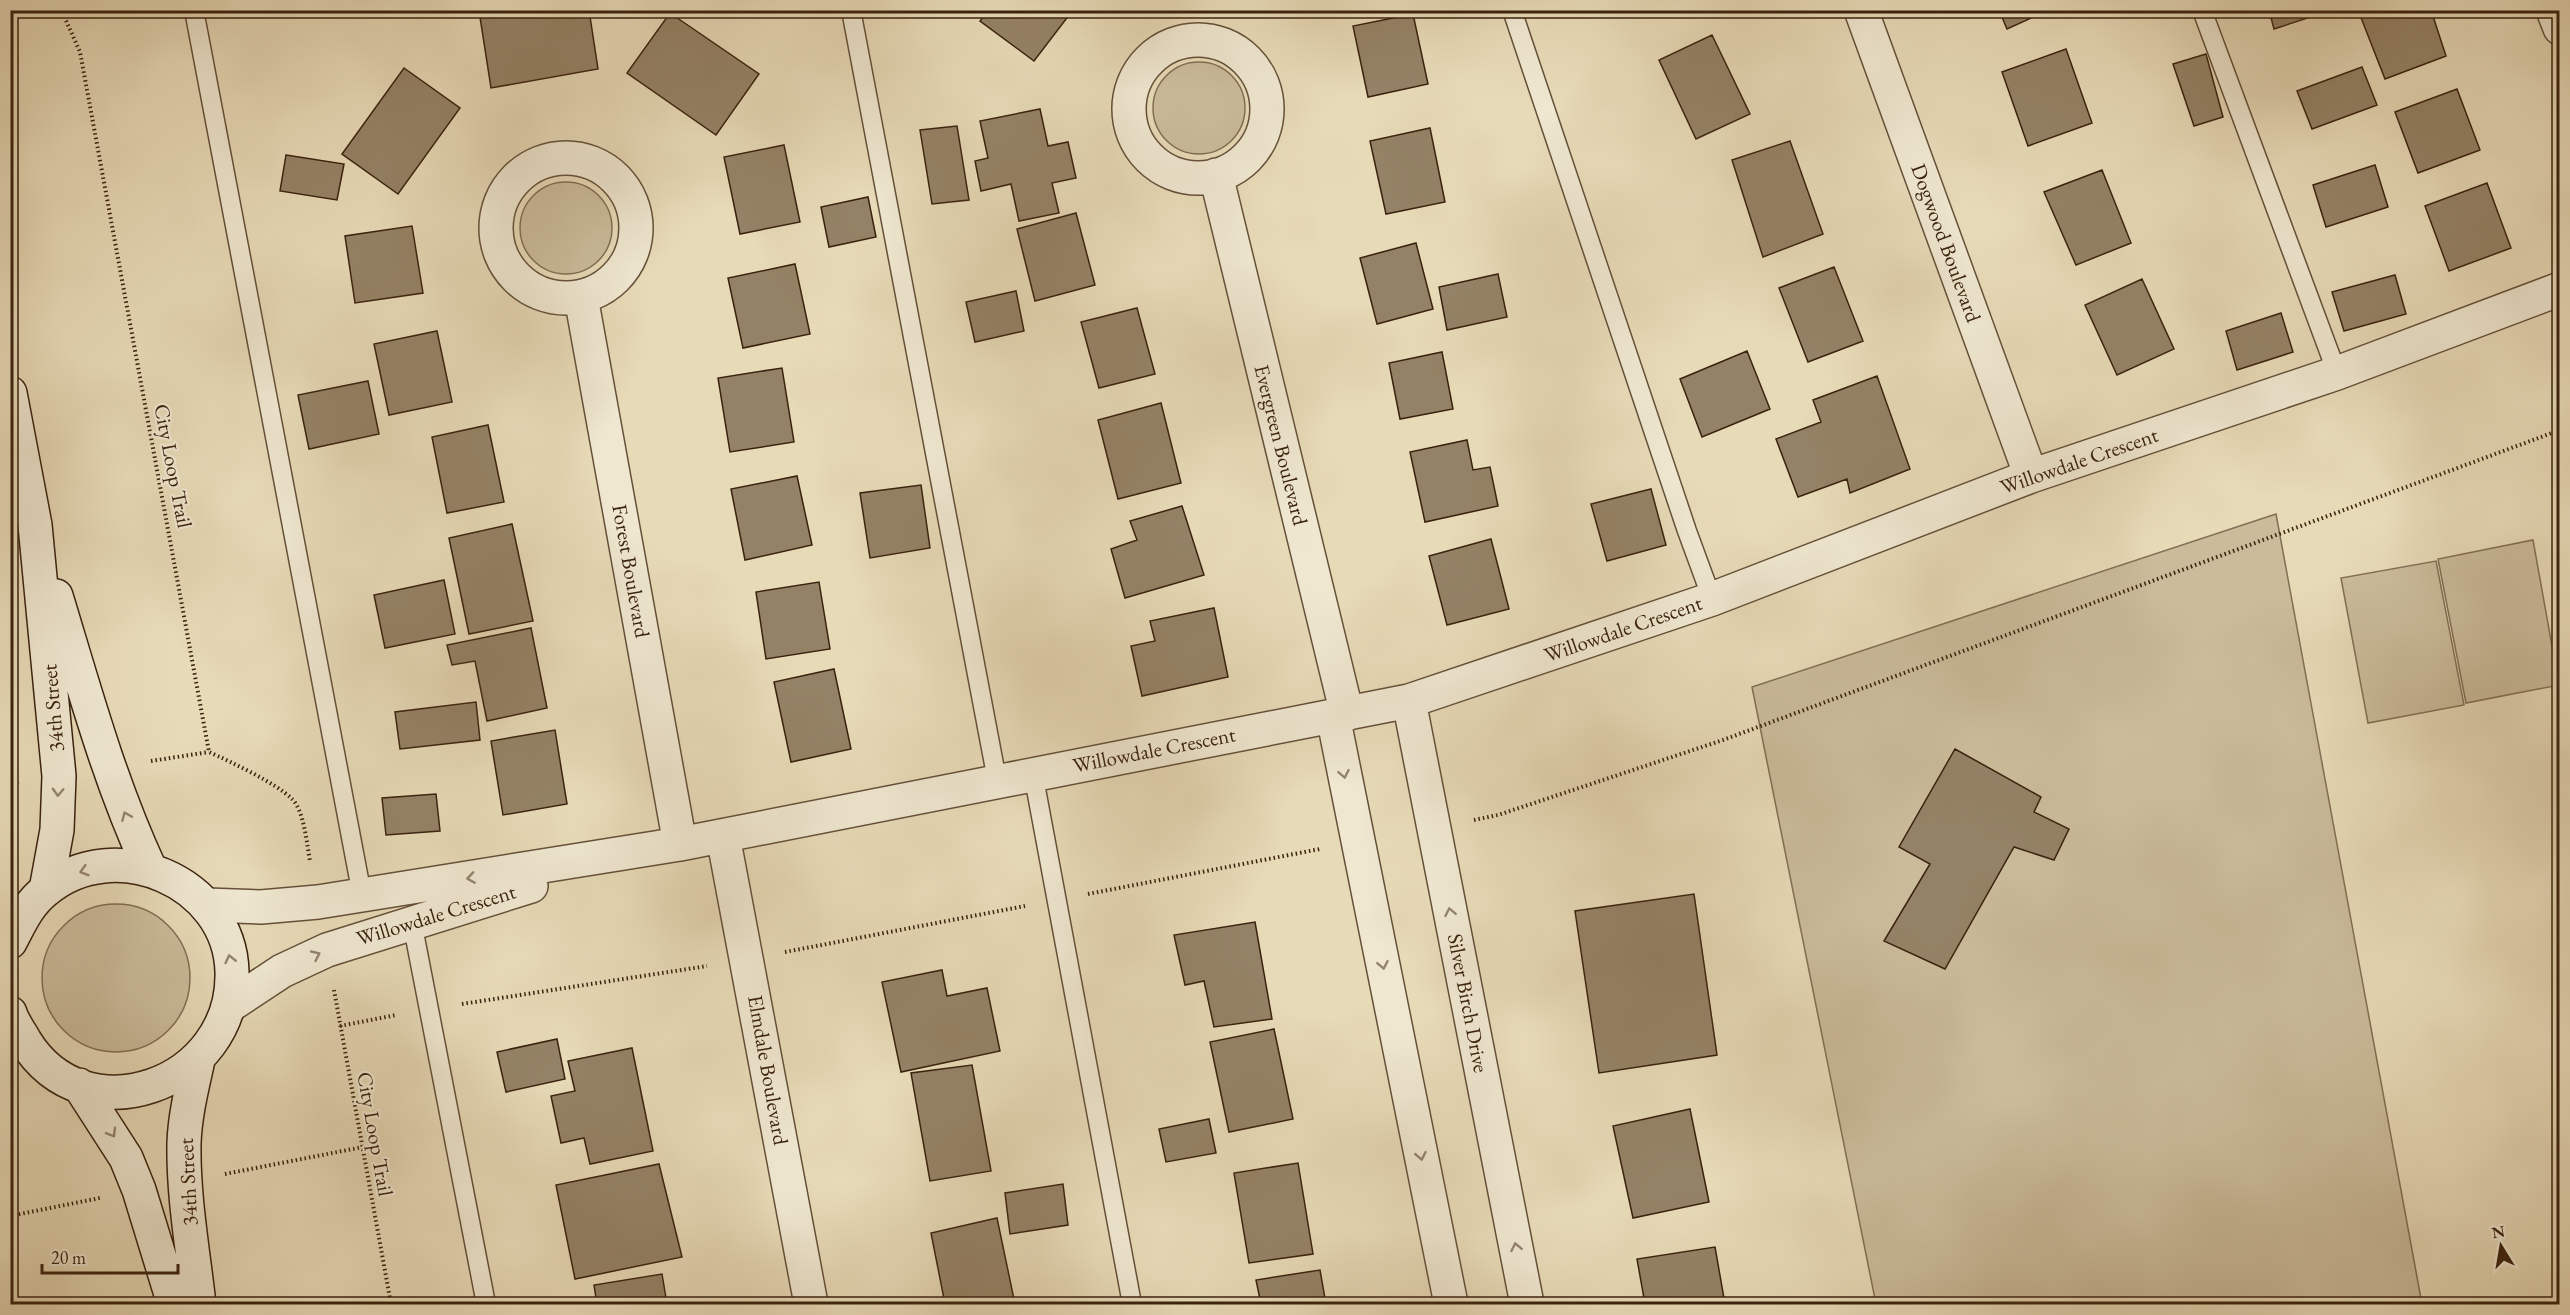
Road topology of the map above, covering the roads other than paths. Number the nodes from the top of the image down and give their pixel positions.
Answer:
1 (194, 10) edge
2 (851, 10) edge
3 (1512, 10) edge
4 (1861, 10) edge
5 (2202, 10) edge
6 (2553, 10) edge
7 (2559, 28) edge
8 (1216, 176) junction
9 (2559, 289) edge
10 (581, 297) junction
11 (2337, 374) junction
12 (10, 393) edge
13 (2031, 476) junction
14 (35, 525) junction
15 (1712, 599) junction
16 (1408, 701) junction
17 (1340, 715) junction
18 (1033, 773) junction
19 (997, 780) junction
20 (723, 836) junction
21 (667, 846) junction
22 (150, 868) junction
23 (46, 890) junction
24 (362, 895) junction
25 (207, 905) junction
26 (412, 922) junction
27 (10, 942) edge
28 (229, 1006) junction
29 (10, 1013) edge
30 (21, 1052) edge
31 (198, 1060) junction
32 (79, 1085) junction
33 (174, 1305) edge
34 (199, 1305) edge
35 (486, 1305) edge
36 (811, 1305) edge
37 (1132, 1305) edge
38 (1451, 1305) edge
39 (1527, 1305) edge

1 - 24 lane
2 - 19 lane
3 - 15 lane
4 - 13 street, Dogwood Boulevard
5 - 11 lane
6 - 7 street
8 - 8 street
8 - 17 street, Evergreen Boulevard
9 - 11 street, Willowdale Crescent
10 - 10 street
10 - 21 street, Forest Boulevard
11 - 13 street, Willowdale Crescent
12 - 14 street, 34th Street
13 - 15 street, Willowdale Crescent
22 -> 14 street, 34th Street
14 -> 23 street, 34th Street
15 - 16 street, Willowdale Crescent
16 - 17 street, Willowdale Crescent
39 -> 16 street, Silver Birch Drive
17 - 18 street, Willowdale Crescent
17 -> 38 street
18 - 19 street, Willowdale Crescent
18 - 37 lane
19 - 20 street, Willowdale Crescent
20 - 21 street, Willowdale Crescent
20 - 36 street, Elmdale Boulevard
21 -> 24 street, Willowdale Crescent
21 - 26 street, Willowdale Crescent
22 -> 23 street
22 - 25 street
23 - 27 street
24 - 25 street, Willowdale Crescent
28 -> 25 street
28 -> 26 street, Willowdale Crescent
26 - 35 lane
28 - 31 street
29 - 30 street
30 - 32 street
31 - 32 street
31 - 34 street, 34th Street
32 -> 33 street, 34th Street

